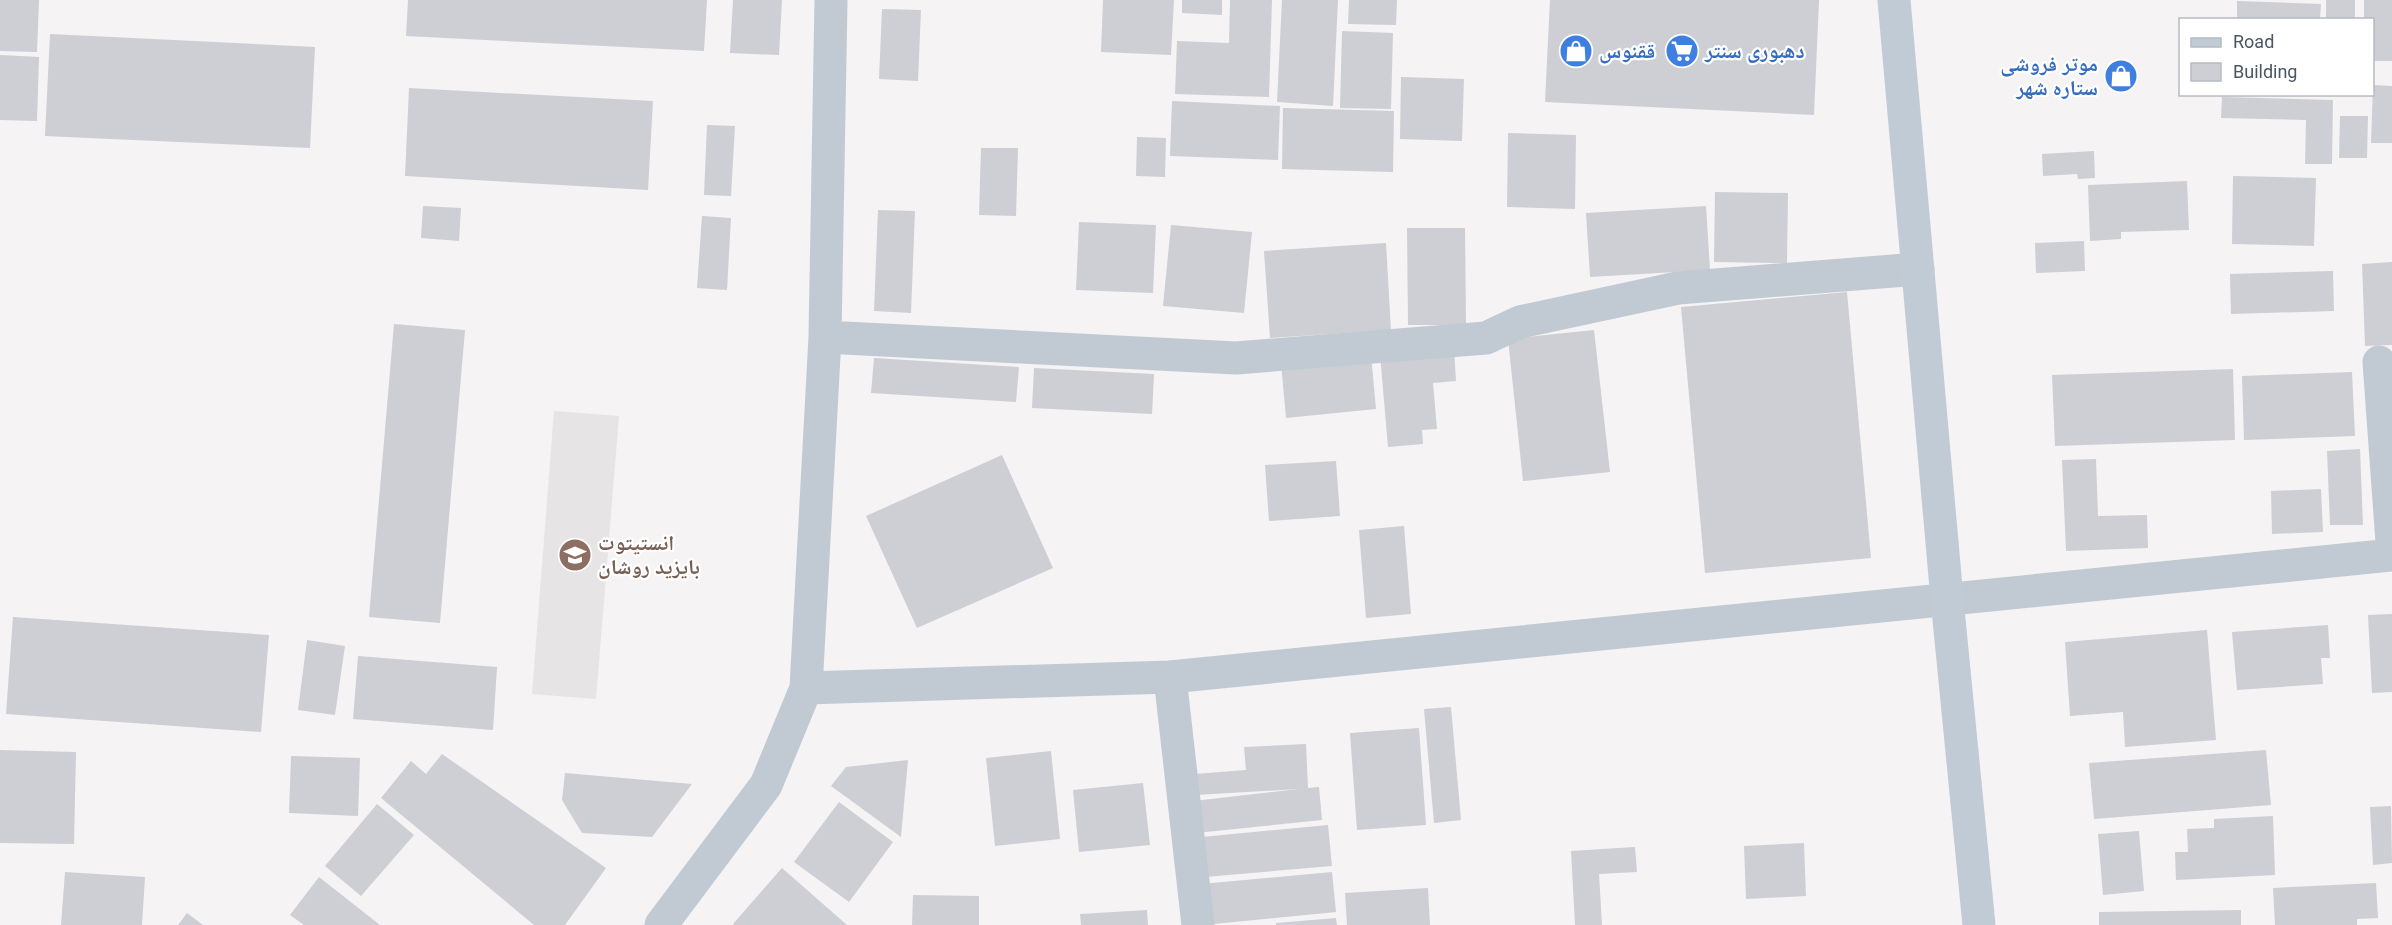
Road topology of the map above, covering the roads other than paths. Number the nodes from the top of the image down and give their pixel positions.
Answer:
1 (831, 0) edge
2 (1894, 0) edge
3 (1918, 269) junction
4 (825, 337) junction
5 (2379, 362) dead end
6 (2392, 542) edge
7 (2392, 555) edge
8 (1947, 599) junction
9 (1170, 677) junction
10 (806, 688) junction
11 (661, 925) edge
12 (1198, 925) edge
13 (1979, 925) edge

1 - 4 street
2 - 3 main road
3 - 4 street
3 - 8 main road
4 - 10 street
5 - 6 street
7 - 8 street
8 - 9 street
8 - 13 main road
9 - 10 street
9 - 12 street
10 - 11 street

